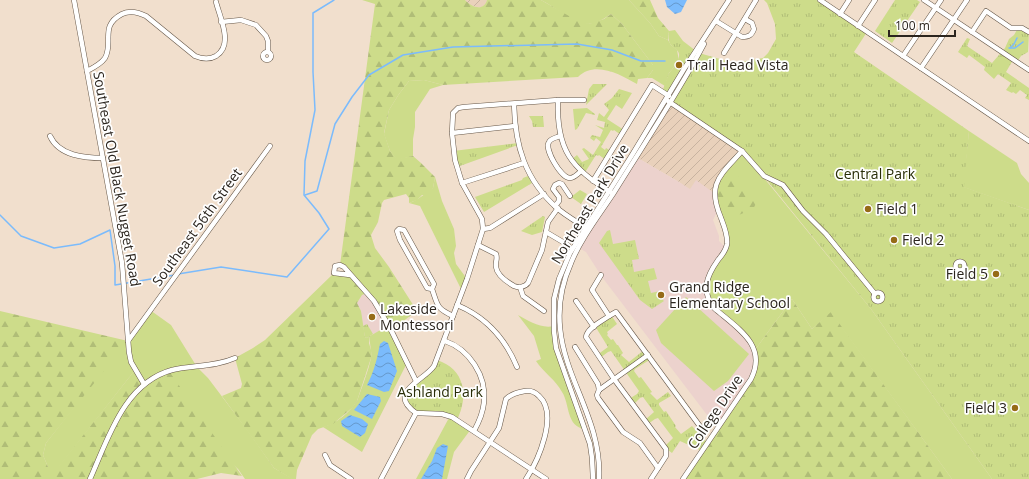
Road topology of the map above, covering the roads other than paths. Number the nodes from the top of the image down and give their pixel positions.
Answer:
1 (74, 0) edge
2 (729, 0) edge
3 (756, 0) edge
4 (820, 0) edge
5 (849, 0) edge
6 (875, 0) edge
7 (924, 0) edge
8 (941, 0) edge
9 (967, 0) edge
10 (216, 2) dead end
11 (936, 8) junction
12 (840, 14) junction
13 (745, 18) junction
14 (954, 20) junction
15 (716, 21) junction
16 (222, 22) junction
17 (858, 26) junction
18 (972, 32) junction
19 (1029, 32) edge
20 (736, 33) junction
21 (268, 52) dead end
22 (724, 53) dead end
23 (903, 56) junction
24 (921, 68) junction
25 (1029, 70) edge
26 (88, 71) junction
27 (668, 99) junction
28 (558, 100) junction
29 (584, 100) dead end
30 (514, 104) junction
31 (515, 126) junction
32 (452, 133) junction
33 (50, 136) dead end
34 (560, 136) junction
35 (1029, 141) edge
36 (270, 146) dead end
37 (742, 151) junction
38 (103, 158) junction
39 (524, 163) junction
40 (581, 171) junction
41 (593, 181) junction
42 (462, 183) junction
43 (611, 192) junction
44 (544, 194) junction
45 (570, 196) dead end
46 (556, 207) junction
47 (483, 229) junction
48 (588, 229) junction
49 (546, 232) junction
50 (478, 246) junction
51 (568, 246) dead end
52 (600, 274) dead end
53 (350, 275) dead end
54 (520, 287) junction
55 (432, 289) junction
56 (875, 294) dead end
57 (576, 301) dead end
58 (457, 305) junction
59 (544, 311) dead end
60 (453, 316) junction
61 (609, 316) junction
62 (594, 327) junction
63 (128, 341) junction
64 (445, 341) junction
65 (575, 347) dead end
66 (648, 355) junction
67 (235, 358) dead end
68 (517, 367) dead end
69 (614, 379) junction
70 (416, 381) junction
71 (144, 384) junction
72 (599, 390) junction
73 (416, 413) junction
74 (702, 429) dead end
75 (474, 431) junction
76 (491, 442) junction
77 (325, 455) dead end
78 (658, 468) junction
79 (532, 469) junction
80 (90, 479) edge
81 (351, 479) edge
82 (381, 479) edge
83 (467, 479) edge
84 (526, 479) edge
85 (546, 479) edge
86 (593, 479) edge
87 (598, 479) edge
88 (651, 479) edge
89 (683, 479) edge

1 - 26 street, Southeast Old Black Nugget Road
2 - 15 street, Northeast Park Drive
3 - 13 street
4 - 12 street
5 - 12 street
6 - 17 street
7 - 11 street
8 - 11 street
9 - 14 street
10 - 16 street
11 - 14 street
11 - 23 street
12 - 17 street
13 - 20 street
13 - 20 street
14 - 18 street
14 - 24 street
15 - 20 street
15 - 27 street, Northeast Park Drive
16 - 21 street
16 - 26 street
17 - 23 street
18 - 19 street
18 - 25 street
20 - 22 street
23 - 24 street
24 - 35 street
26 - 38 street, Southeast Old Black Nugget Road
27 - 37 street
27 - 41 street
27 - 43 street, Northeast Park Drive
28 - 29 street
28 - 30 street
28 - 34 street
30 - 31 street
30 - 32 street
31 - 32 street
31 - 39 street
32 - 42 street
33 - 38 street
34 - 40 street
34 - 40 street
36 - 63 street, Southeast 56th Street
37 - 56 street
37 - 89 street, College Drive
38 - 63 street, Southeast Old Black Nugget Road
39 - 42 street
39 - 44 street
40 - 41 street
41 - 43 street
42 - 47 street
43 - 48 street, Northeast Park Drive
44 - 46 street
44 - 47 street
45 - 46 street
46 - 48 street
46 - 49 street
47 - 50 street
48 - 86 street, Northeast Park Drive
48 - 87 street, Northeast Park Drive
49 - 51 street
49 - 54 street
50 - 54 street
50 - 58 street
52 - 61 street
53 - 70 street
54 - 59 street
55 - 55 street
55 - 60 street
57 - 62 street
58 - 60 street
58 - 68 street
60 - 64 street
61 - 62 street
61 - 66 street
62 - 69 street
63 - 71 street, Southeast Old Black Nugget Road
64 - 70 street
64 - 75 street
65 - 72 street
66 - 69 street
66 - 74 street
67 - 71 street
69 - 72 street
69 - 78 street
70 - 73 street
71 - 80 street
72 - 78 street
73 - 75 street
73 - 82 street
75 - 76 street
76 - 79 street
76 - 79 street
76 - 83 street
77 - 81 street
78 - 88 street
79 - 84 street
79 - 85 street

